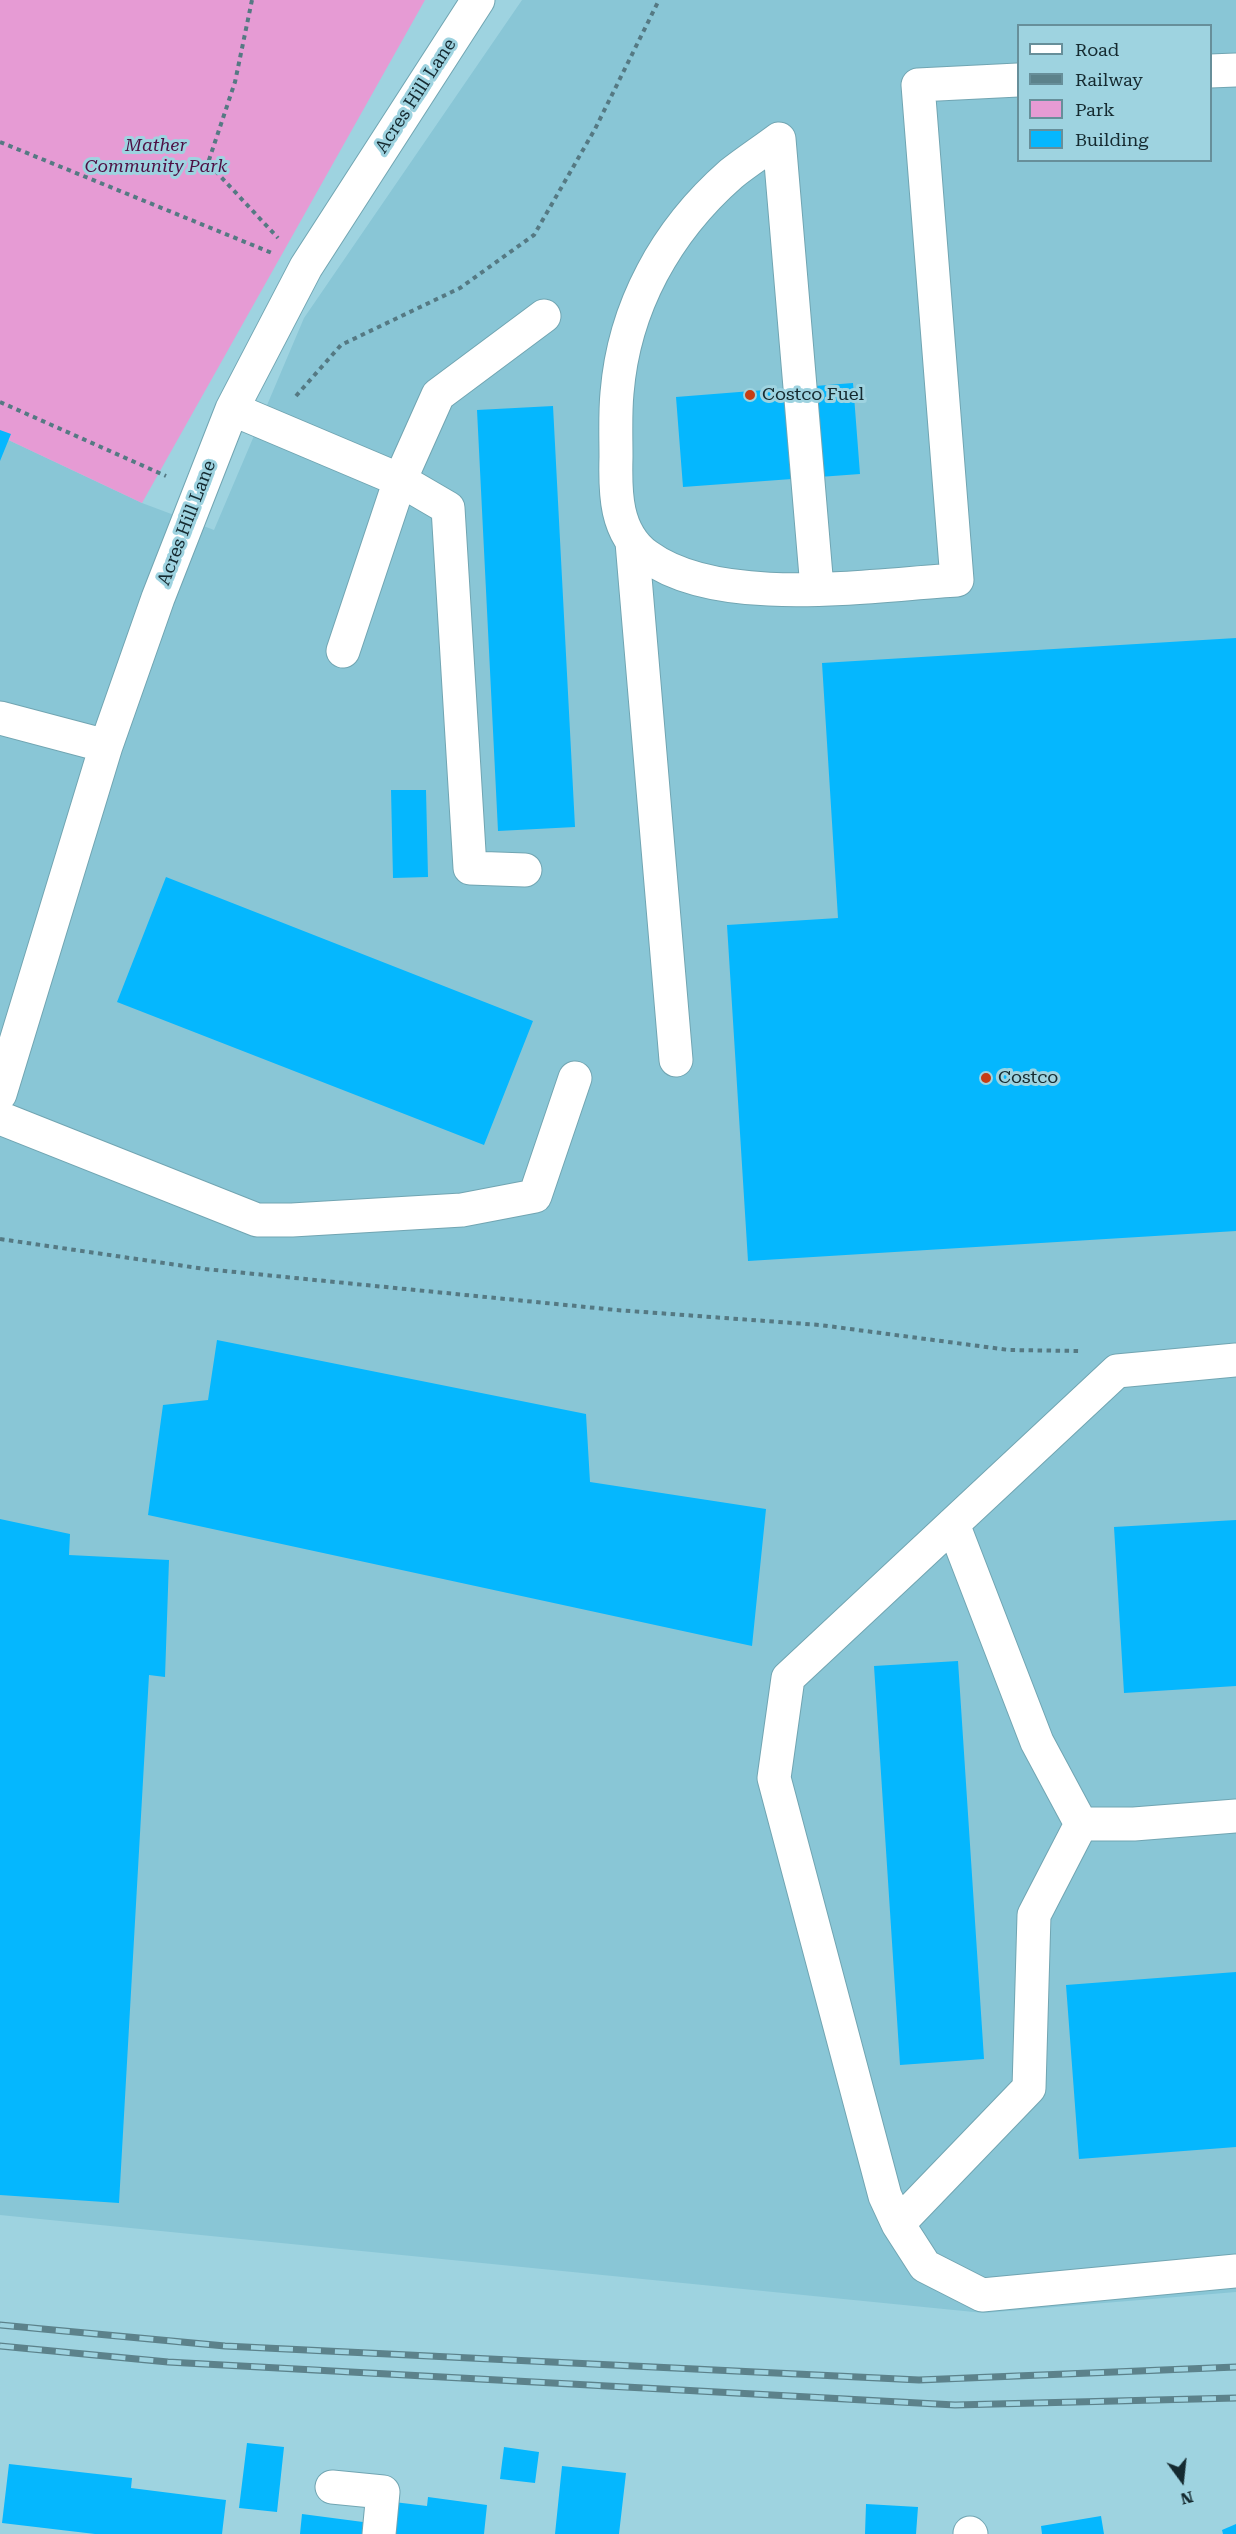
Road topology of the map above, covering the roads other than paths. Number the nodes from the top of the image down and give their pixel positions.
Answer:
1 (478, 0) edge
2 (1236, 70) edge
3 (1212, 71) edge
4 (1017, 80) edge
5 (544, 316) dead end
6 (232, 409) junction
7 (400, 480) junction
8 (632, 542) junction
9 (817, 588) junction
10 (343, 651) dead end
11 (0, 718) edge
12 (106, 746) junction
13 (525, 870) dead end
14 (676, 1060) dead end
15 (576, 1078) dead end
16 (0, 1094) edge
17 (0, 1118) edge
18 (1236, 1360) edge
19 (953, 1524) junction
20 (1236, 1816) edge
21 (1081, 1824) junction
22 (898, 2224) junction
23 (1236, 2271) edge
24 (332, 2487) dead end
25 (379, 2534) edge

1 - 6 street, Acres Hill Lane
2 - 3 street
4 - 9 street
5 - 7 street
6 - 7 street
6 - 12 street, Acres Hill Lane
7 - 10 street
7 - 13 street
8 - 9 street
8 - 9 street
8 - 14 street
11 - 12 street
12 - 16 street, Acres Hill Lane
15 - 17 street
18 - 19 street
19 - 21 street
19 - 22 street
20 - 21 street
21 - 22 street
22 - 23 street
24 - 25 street

